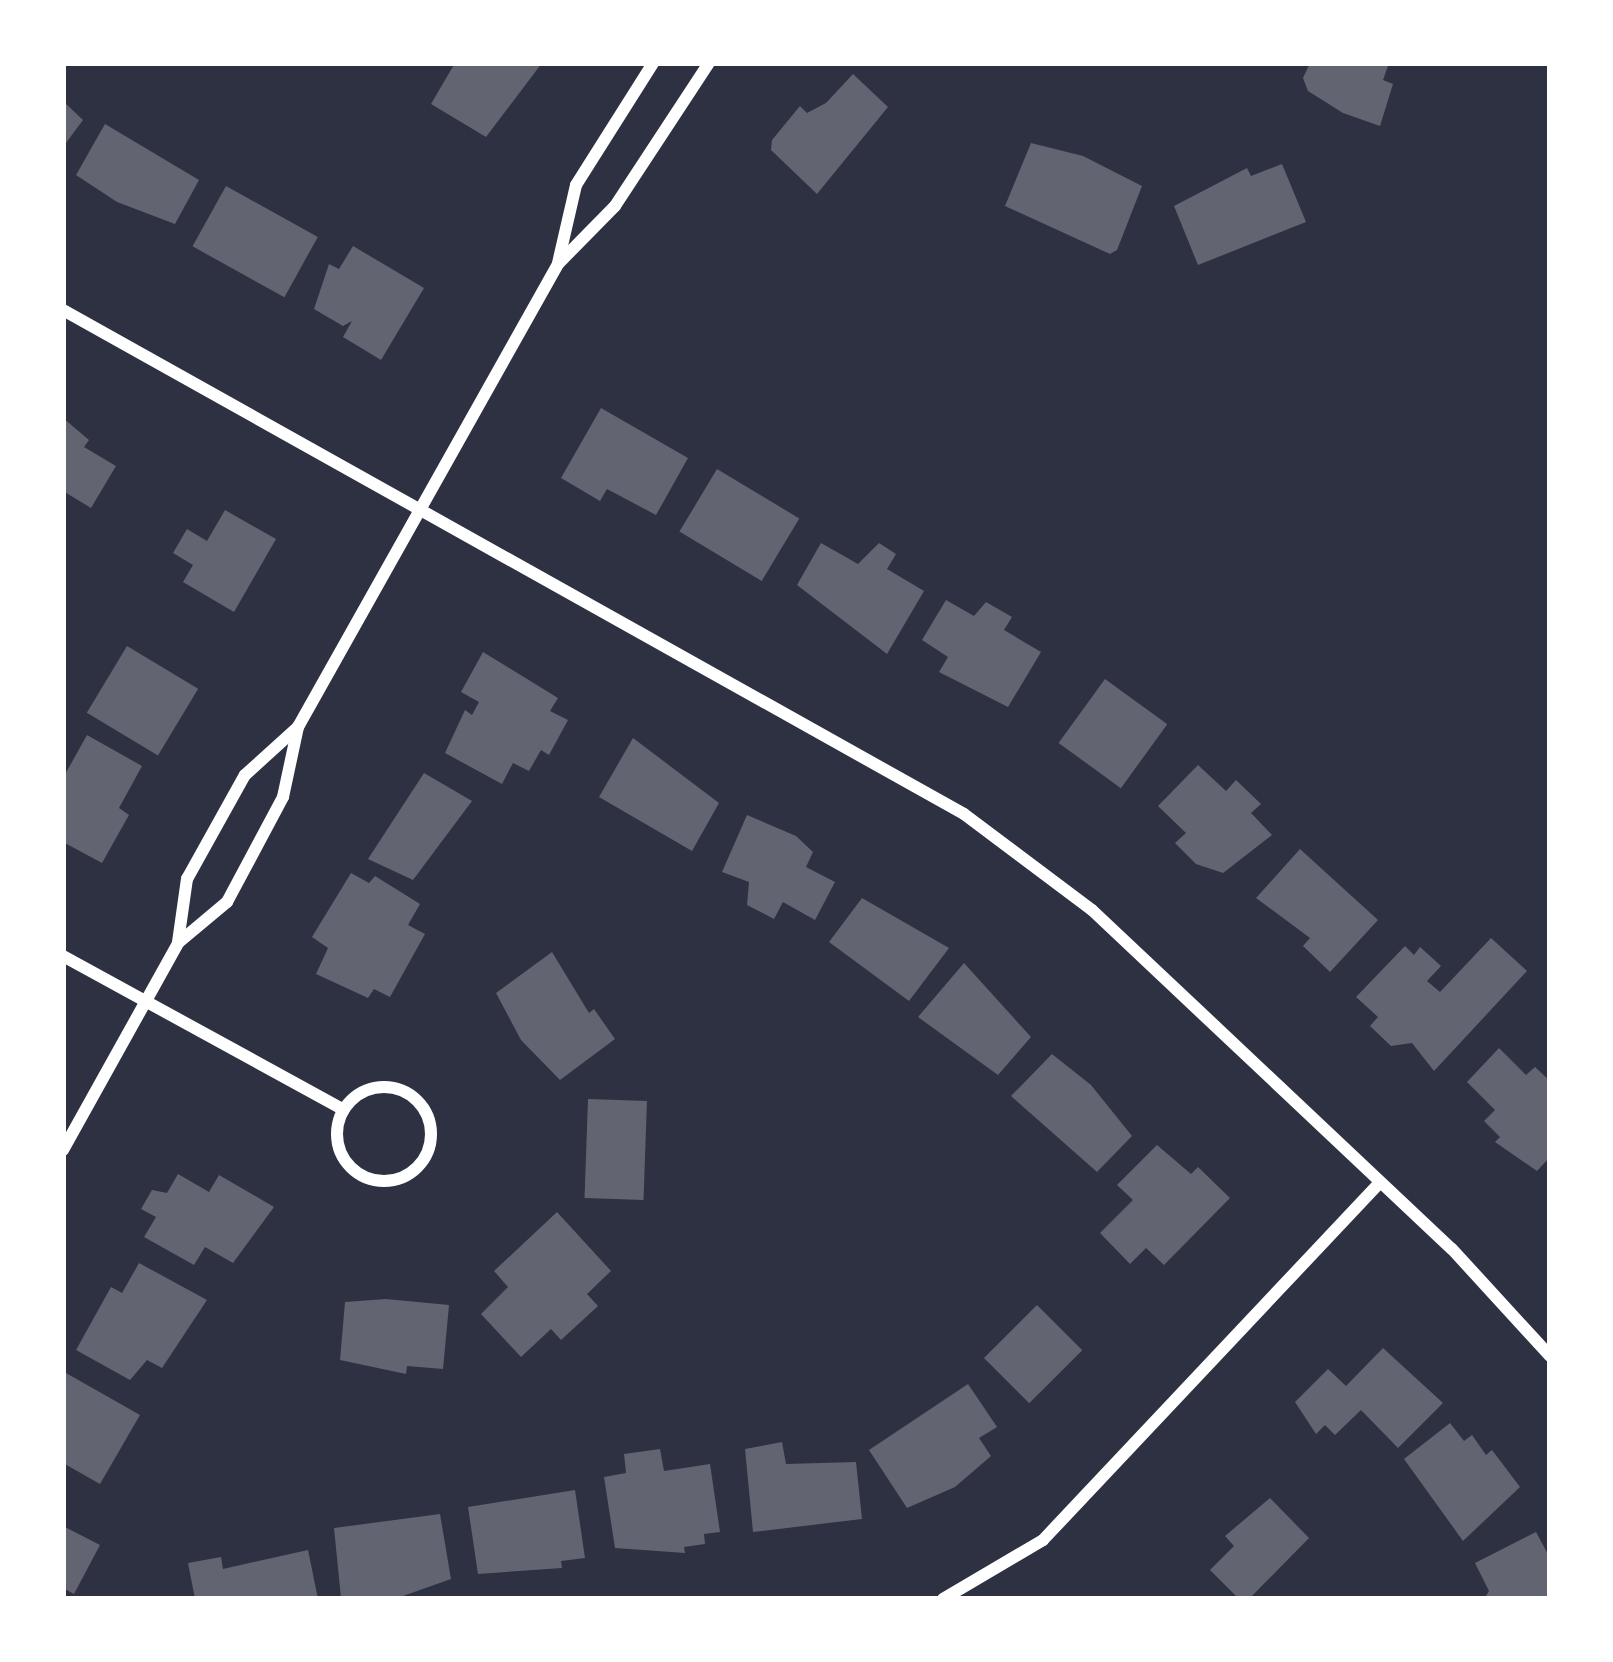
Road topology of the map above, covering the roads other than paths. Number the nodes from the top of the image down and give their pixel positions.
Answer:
1 (653, 63) edge
2 (709, 63) edge
3 (558, 264) junction
4 (63, 310) edge
5 (418, 509) junction
6 (298, 727) junction
7 (178, 943) junction
8 (63, 956) edge
9 (146, 1002) junction
10 (344, 1110) junction
11 (63, 1150) edge
12 (1379, 1183) junction
13 (1550, 1356) edge
14 (943, 1599) edge

1 - 3 street
2 - 3 street
3 - 5 street
4 - 5 street
5 - 6 street
5 - 12 street
6 - 7 street
6 - 7 street
7 - 9 street
8 - 9 street
9 - 10 street
9 - 11 street
10 - 10 street
12 - 13 street
12 - 14 street

